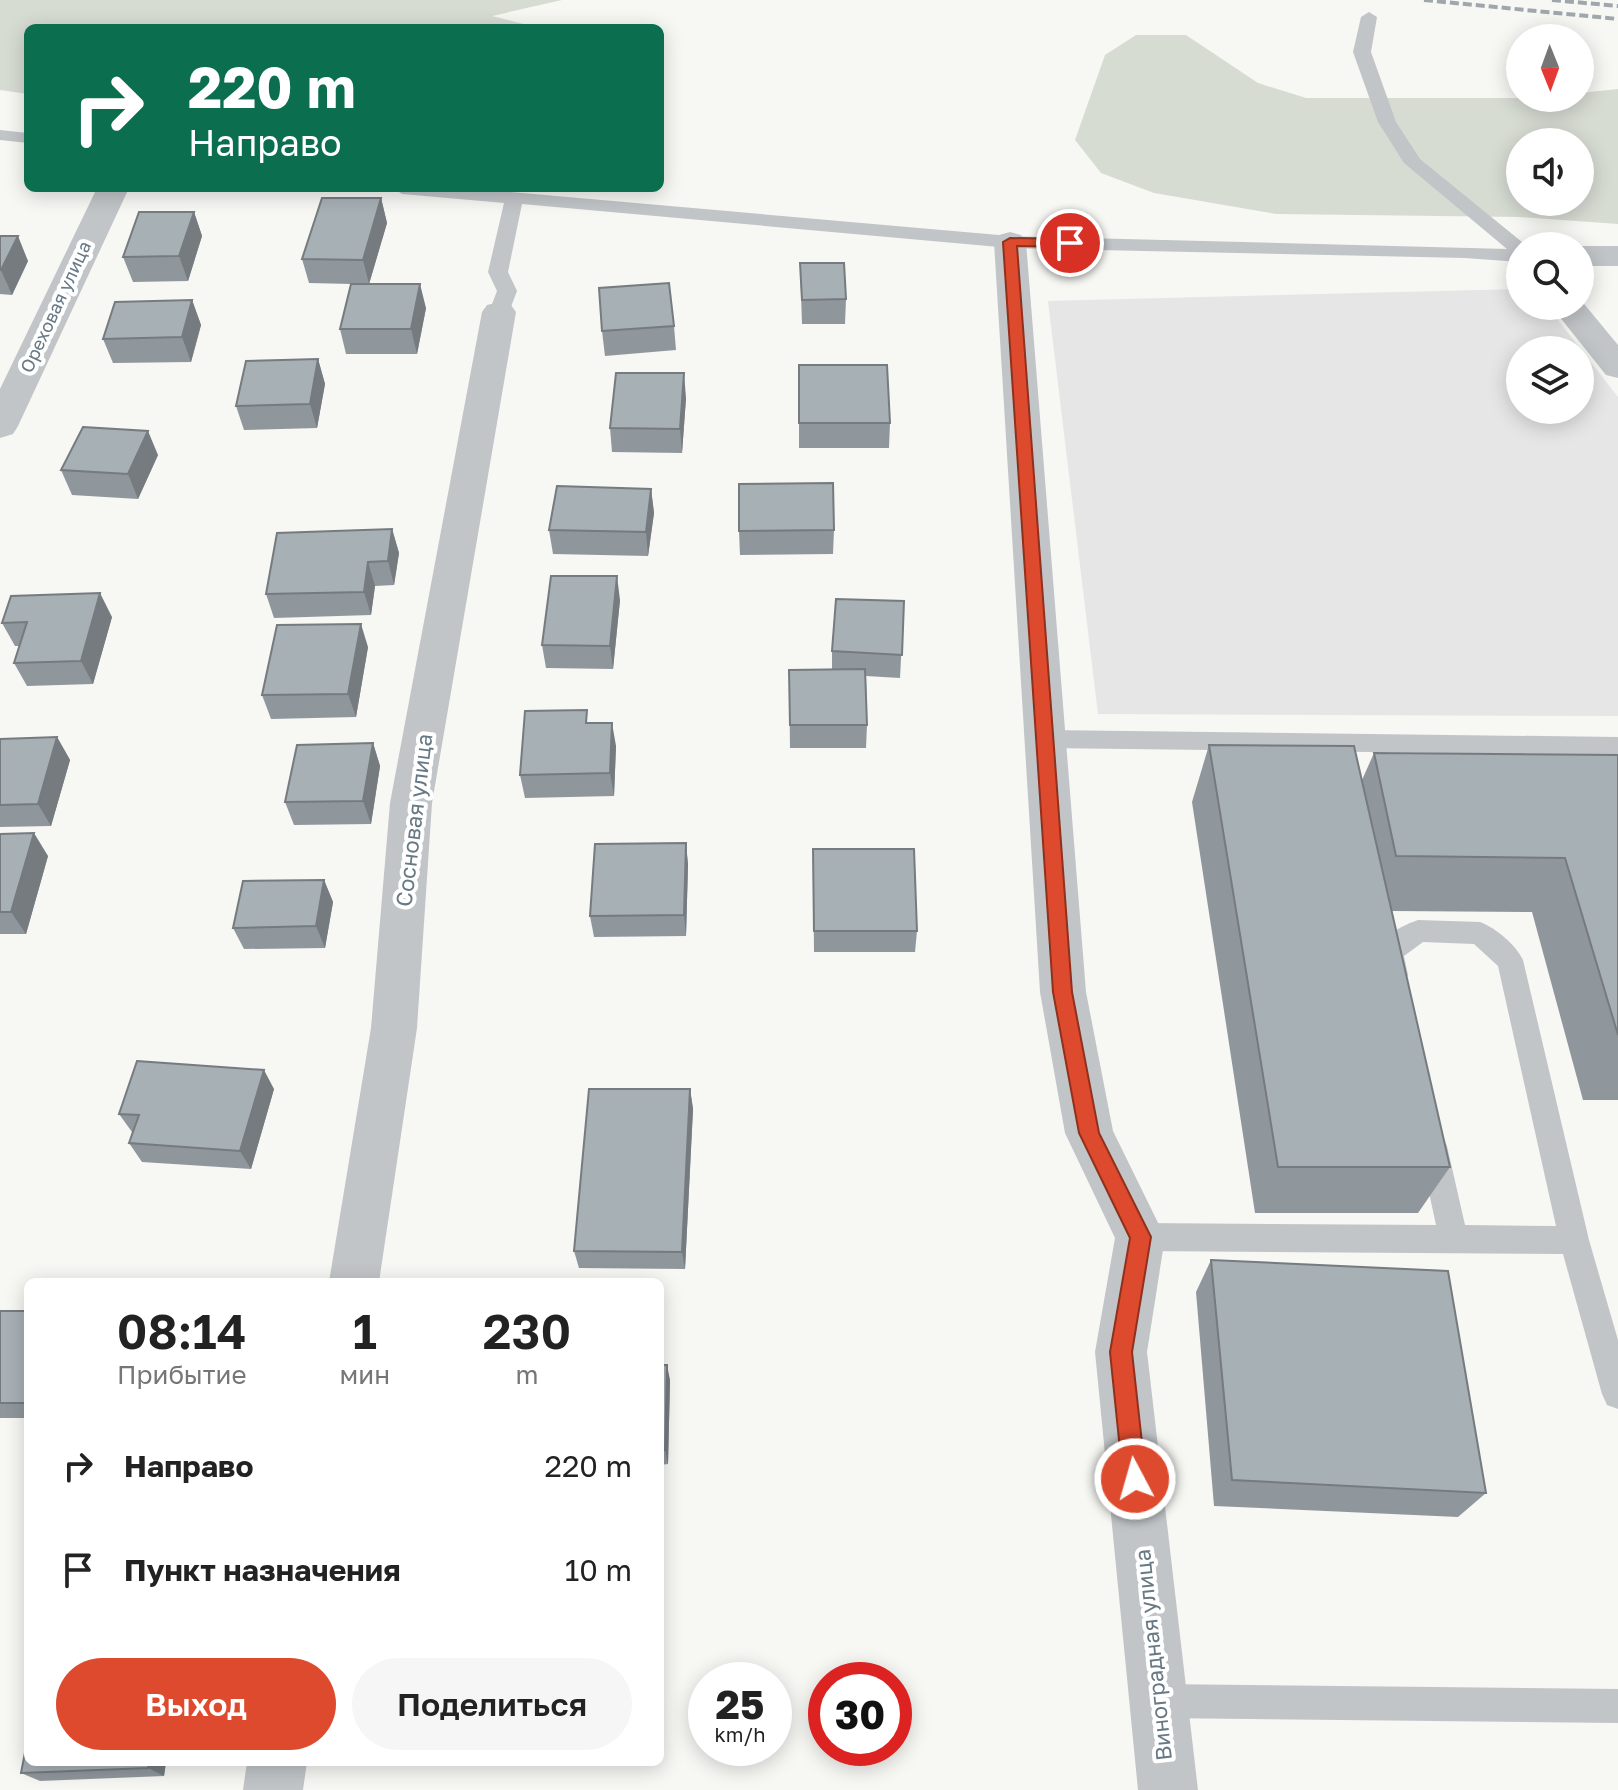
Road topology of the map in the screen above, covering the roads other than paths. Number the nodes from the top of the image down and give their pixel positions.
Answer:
1 (1369, 17) dead end
2 (0, 135) edge
3 (24, 138) edge
4 (111, 192) edge
5 (439, 192) edge
6 (514, 200) junction
7 (1506, 239) edge
8 (1010, 242) junction
9 (1506, 255) edge
10 (1594, 256) edge
11 (1618, 256) edge
12 (499, 312) joint
13 (1579, 320) edge
14 (1618, 367) edge
15 (0, 426) edge
16 (1045, 739) junction
17 (1618, 746) edge
18 (1400, 998) edge
19 (1427, 1119) edge
20 (1140, 1237) junction
21 (1454, 1240) junction
22 (1574, 1240) junction
23 (355, 1278) edge
24 (1618, 1394) edge
25 (1158, 1701) junction
26 (1618, 1706) edge
27 (276, 1766) edge
28 (273, 1790) edge
29 (1168, 1790) edge

1 - 7 lane
2 - 3 lane
4 - 15 street, Ореховая улица
5 - 6 lane
6 - 8 lane
6 - 12 lane
8 - 9 lane
8 - 16 street
10 - 11 street
12 - 23 street, Сосновая улица
13 - 14 street
16 - 17 lane
16 - 20 street
18 - 22 lane
19 - 21 lane
20 - 21 lane
20 - 25 street, Виноградная улица
21 - 22 lane
22 - 24 lane
25 - 26 lane
25 - 29 street, Виноградная улица
27 - 28 street

